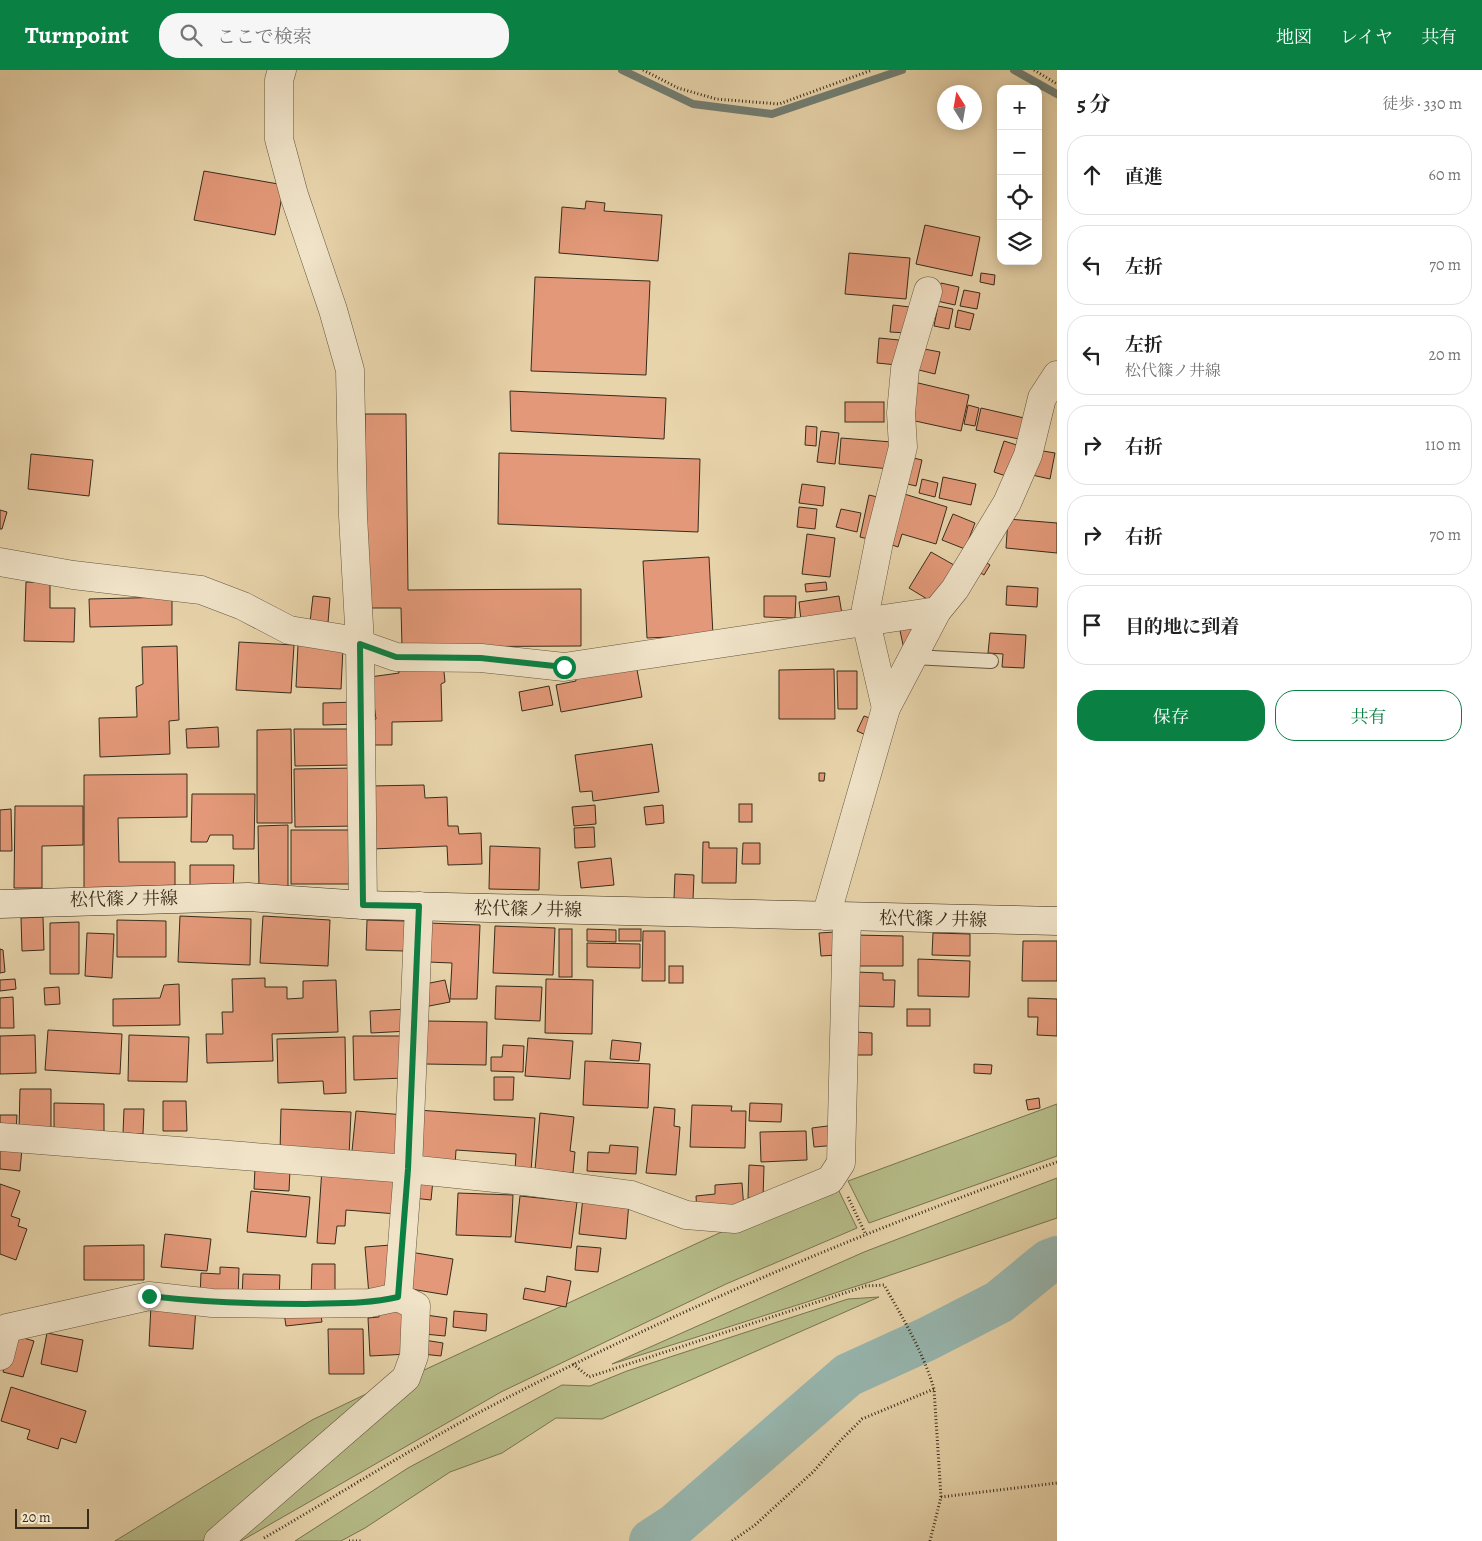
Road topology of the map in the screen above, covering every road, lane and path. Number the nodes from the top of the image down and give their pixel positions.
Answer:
1 (282, 70) edge
2 (643, 70) edge
3 (872, 70) edge
4 (1034, 70) edge
5 (1057, 84) edge
6 (928, 292) dead end
7 (1057, 375) edge
8 (0, 562) edge
9 (937, 611) junction
10 (866, 622) junction
11 (360, 644) junction
12 (913, 657) junction
13 (992, 661) dead end
14 (886, 708) junction
15 (0, 904) edge
16 (363, 905) junction
17 (419, 906) junction
18 (837, 917) junction
19 (1057, 921) edge
20 (0, 1137) edge
21 (1057, 1162) edge
22 (408, 1169) junction
23 (837, 1172) junction
24 (866, 1234) junction
25 (398, 1297) junction
26 (0, 1356) edge
27 (573, 1364) junction
28 (934, 1389) junction
29 (1057, 1483) edge
30 (941, 1497) junction
31 (218, 1541) edge
32 (259, 1541) edge
33 (349, 1541) edge
34 (361, 1541) edge
35 (732, 1541) edge
36 (930, 1541) edge

1 - 11 street
2 - 3 path
4 - 5 path
6 - 10 street
7 - 9 street
8 - 11 street
9 - 10 street
9 - 12 street
10 - 11 street
10 - 14 street
11 - 16 street
12 - 13 lane
12 - 14 street
14 - 18 street
15 - 16 street, 松代篠ノ井線
16 - 17 street, 松代篠ノ井線
17 - 18 street, 松代篠ノ井線
17 - 22 street
18 - 19 street, 松代篠ノ井線
18 - 23 street
20 - 22 street
21 - 24 path
22 - 23 street
22 - 25 street
23 - 24 path
24 - 27 path
25 - 26 street
25 - 31 street
27 - 28 path
27 - 32 path
28 - 30 path
28 - 35 path
29 - 30 path
30 - 36 path
33 - 34 path

